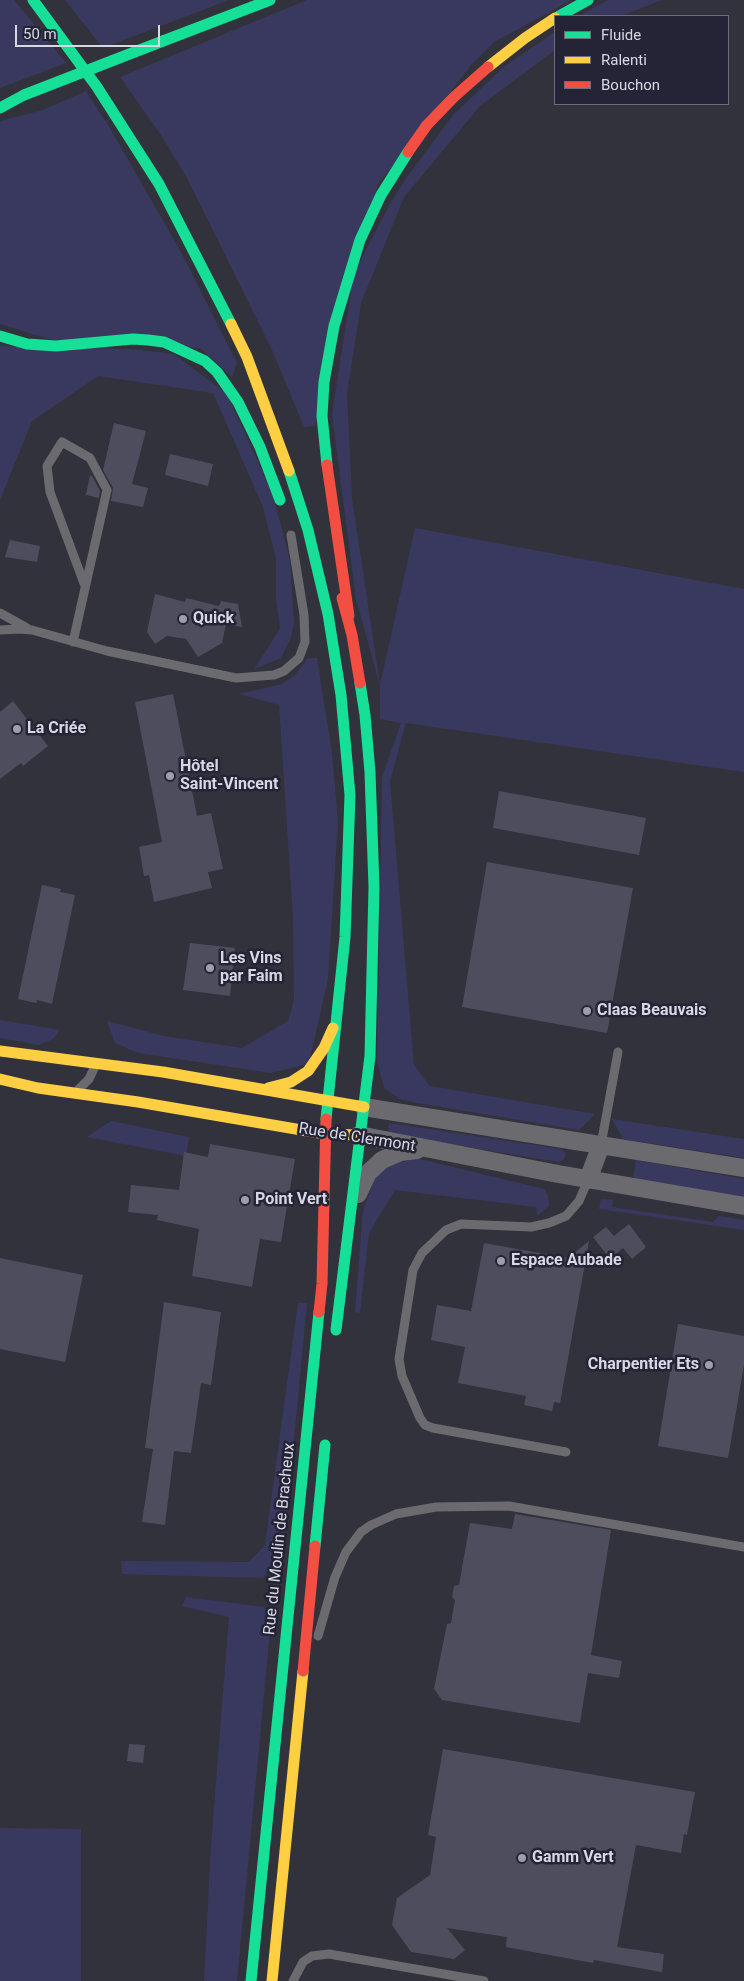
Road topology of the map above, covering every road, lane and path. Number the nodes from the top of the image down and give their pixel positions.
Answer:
1 (32, 0) edge
2 (270, 0) edge
3 (588, 0) edge
4 (560, 15) edge
5 (554, 19) edge
6 (93, 53) dead end
7 (109, 77) dead end
8 (0, 106) edge
9 (0, 336) edge
10 (283, 508) dead end
11 (290, 531) joint
12 (326, 538) dead end
13 (85, 586) junction
14 (0, 613) edge
15 (0, 630) edge
16 (32, 630) junction
17 (317, 632) dead end
18 (352, 635) junction
19 (73, 642) junction
20 (329, 696) dead end
21 (350, 817) junction
22 (336, 1019) junction
23 (0, 1051) edge
24 (618, 1052) dead end
25 (96, 1063) junction
26 (0, 1079) edge
27 (259, 1089) junction
28 (74, 1094) junction
29 (328, 1100) junction
30 (364, 1107) junction
31 (325, 1134) junction
32 (359, 1135) junction
33 (600, 1145) junction
34 (434, 1151) junction
35 (744, 1168) edge
36 (588, 1180) junction
37 (744, 1206) edge
38 (348, 1223) junction
39 (335, 1341) dead end
40 (326, 1433) dead end
41 (566, 1452) dead end
42 (744, 1547) edge
43 (300, 1702) junction
44 (251, 1981) edge
45 (272, 1981) edge
46 (292, 1981) edge
47 (484, 1981) edge

1 - 21 main road
2 - 8 main road, bridge
3 - 4 main road
5 - 18 main road
6 - 7 main road
9 - 10 main road
11 - 17 main road
11 - 19 lane
12 - 18 main road
13 - 13 lane
13 - 19 lane
14 - 16 lane
15 - 16 lane
16 - 19 lane
18 - 30 main road
20 - 21 main road
21 - 22 main road, Rue du Moulin de Bracheux
22 - 27 main road
22 - 29 main road, Rue du Moulin de Bracheux
23 - 25 main road, Rue de Clermont
24 - 33 lane
25 - 27 main road, Rue de Clermont
25 - 28 lane
26 - 28 main road, Rue de Clermont
27 - 29 main road, Rue de Clermont
28 - 31 main road, Rue de Clermont
29 - 30 main road, Rue de Clermont
29 - 31 main road, Rue du Moulin de Bracheux
30 - 32 main road
30 - 33 street, Rue de Clermont
31 - 32 main road, Rue de Clermont
31 - 44 main road, Rue du Moulin de Bracheux
32 - 34 street, Rue de Clermont
32 - 38 main road
33 - 35 street, Rue de Clermont
33 - 36 street
34 - 36 street, Rue de Clermont
34 - 38 street
36 - 37 street, Rue de Clermont
36 - 41 lane
38 - 39 main road
40 - 43 main road
42 - 43 lane
43 - 45 main road
46 - 47 lane

